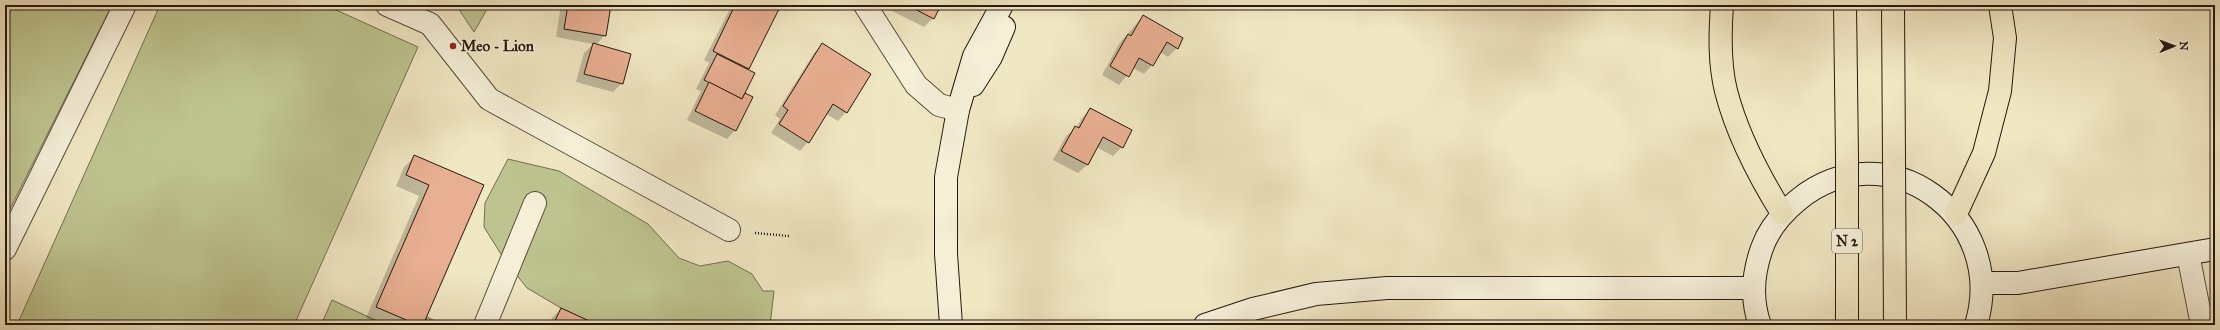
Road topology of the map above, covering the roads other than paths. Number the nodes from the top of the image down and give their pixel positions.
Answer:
1 (124, 5) edge
2 (387, 5) edge
3 (865, 5) edge
4 (1002, 5) edge
5 (1014, 5) edge
6 (1722, 5) edge
7 (1846, 5) edge
8 (1893, 5) edge
9 (2000, 5) edge
10 (958, 110) junction
11 (535, 203) dead end
12 (1782, 213) junction
13 (1956, 214) junction
14 (729, 230) road end
15 (5, 249) edge
16 (2215, 250) edge
17 (2188, 254) junction
18 (1983, 283) junction
19 (1754, 288) junction
20 (485, 325) edge
21 (951, 325) edge
22 (1205, 325) edge
23 (1760, 325) edge
24 (1847, 325) edge
25 (1895, 325) edge
26 (1976, 325) edge
27 (2202, 325) edge

1 - 15 main road
2 - 14 main road
3 - 10 main road
4 - 10 main road
5 - 10 main road
6 - 12 highway
7 - 24 highway, N 2, bridge
8 - 25 highway, bridge
9 - 13 highway
10 - 21 main road
11 - 20 main road
12 - 13 main road
12 - 19 main road
13 - 18 main road
16 - 17 main road
17 - 18 main road
17 - 27 main road
18 - 26 main road
19 - 22 main road
19 - 23 main road

